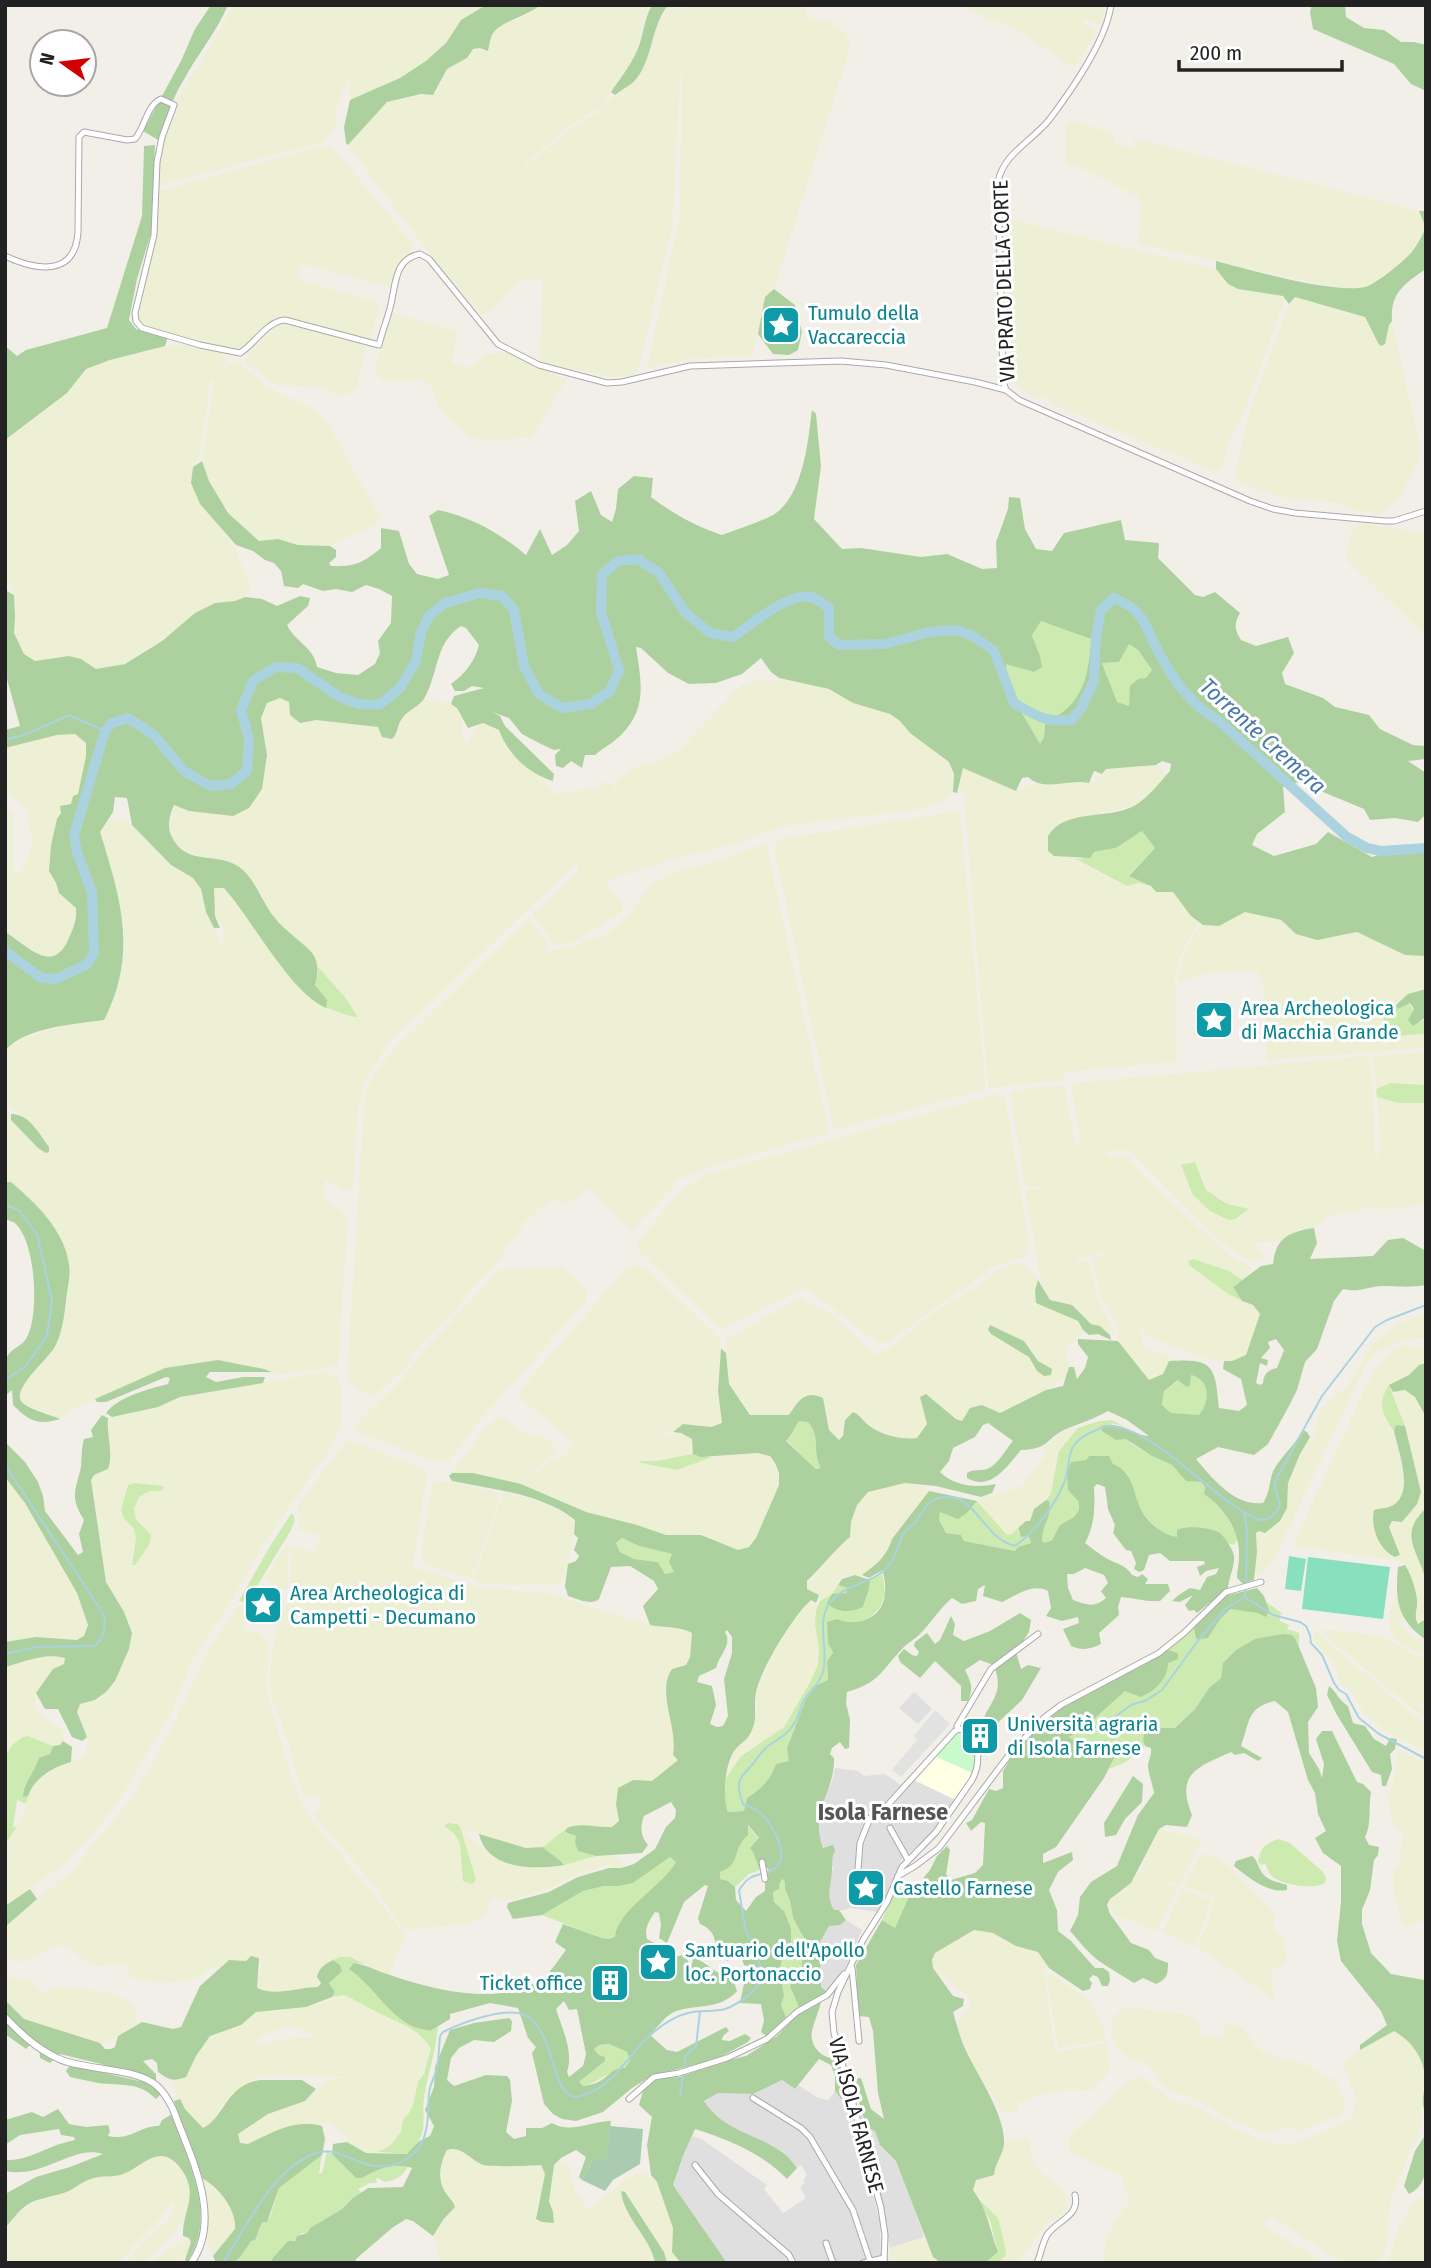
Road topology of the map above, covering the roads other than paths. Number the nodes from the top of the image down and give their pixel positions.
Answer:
1 (1111, 5) edge
2 (5, 256) edge
3 (1006, 390) junction
4 (1426, 511) edge
5 (1261, 1582) dead end
6 (1038, 1634) dead end
7 (957, 1726) dead end
8 (890, 1828) dead end
9 (908, 1860) junction
10 (763, 1865) dead end
11 (858, 1869) dead end
12 (898, 1876) junction
13 (764, 1878) dead end
14 (850, 1969) junction
15 (5, 2017) edge
16 (859, 2041) dead end
17 (753, 2098) dead end
18 (629, 2099) dead end
19 (695, 2165) dead end
20 (1075, 2195) dead end
21 (826, 2243) dead end
22 (884, 2260) edge
23 (866, 2262) edge
24 (191, 2263) edge
25 (793, 2263) edge
26 (833, 2263) edge
27 (1037, 2263) edge

1 - 3 street, VIA PRATO DELLA CORTE
2 - 3 street
3 - 4 street, VIA PRATO DELLA CORTE
5 - 12 street
6 - 7 street
8 - 9 street
9 - 11 street, VIA ISOLA FARNESE
9 - 12 street, VIA ISOLA FARNESE
10 - 13 street
12 - 14 street, VIA ISOLA FARNESE
14 - 16 street
14 - 18 street
14 - 22 street, VIA ISOLA FARNESE
15 - 24 street
17 - 23 street
19 - 25 street
20 - 27 street
21 - 26 street
22 - 23 street

